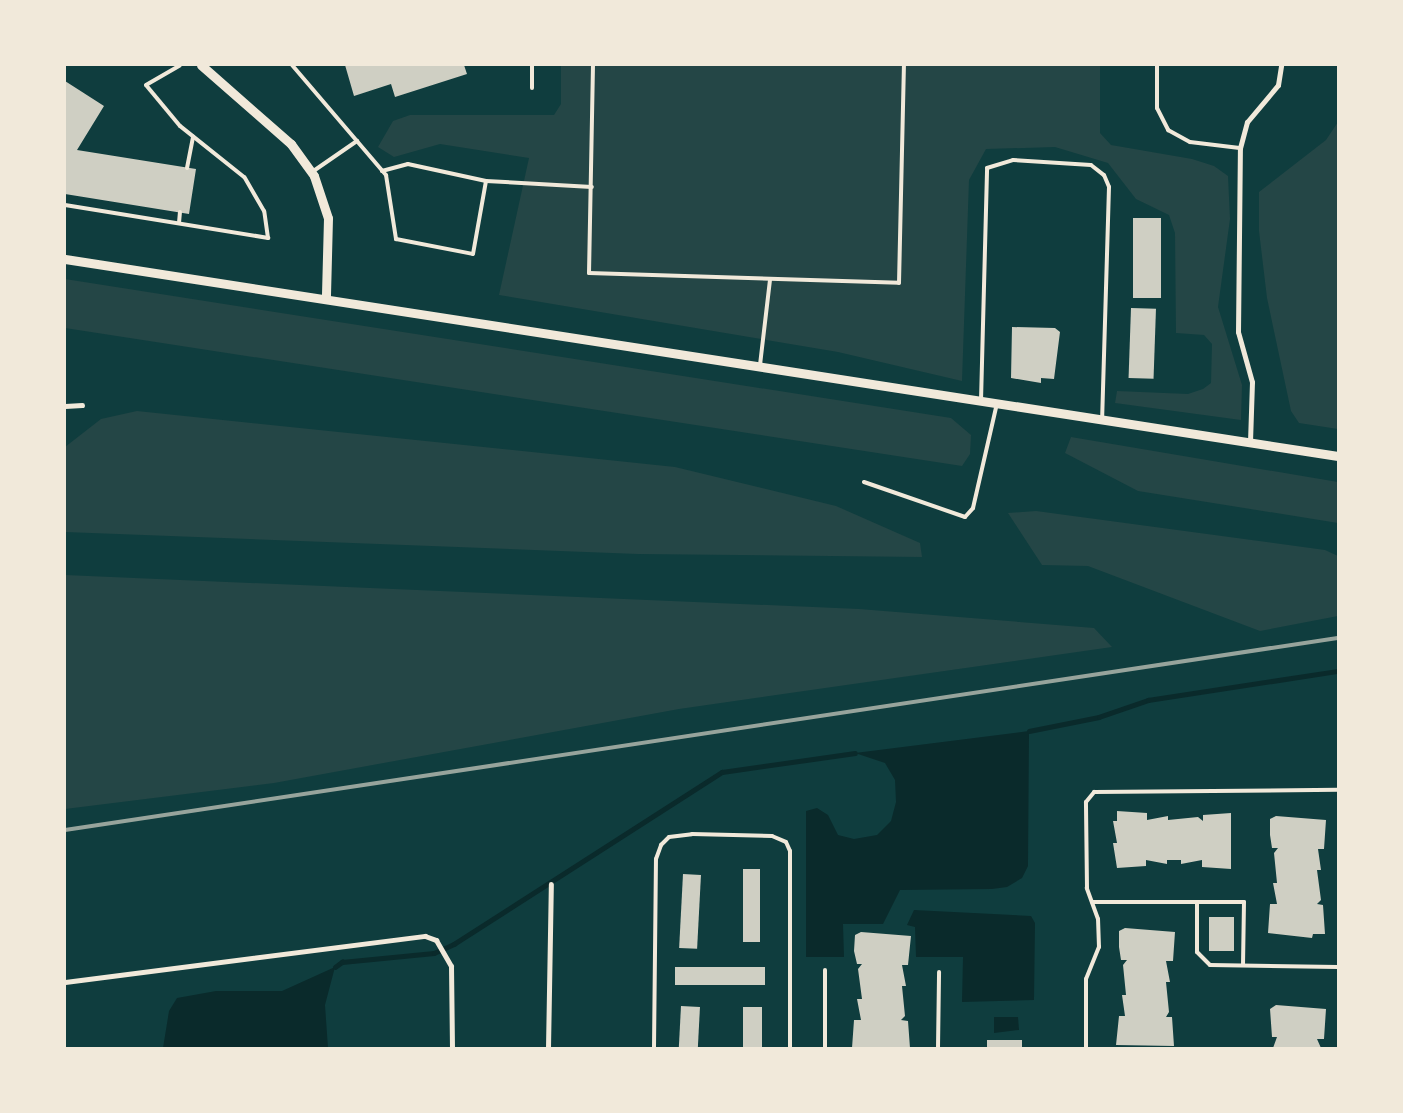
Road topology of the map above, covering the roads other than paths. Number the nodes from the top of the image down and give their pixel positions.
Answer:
1 (180, 65) edge
2 (201, 65) edge
3 (292, 65) edge
4 (532, 65) edge
5 (593, 65) edge
6 (904, 65) edge
7 (1157, 65) edge
8 (1281, 65) edge
9 (532, 88) dead end
10 (193, 137) junction
11 (357, 141) junction
12 (1240, 148) junction
13 (187, 168) dead end
14 (382, 171) junction
15 (312, 172) junction
16 (486, 181) junction
17 (592, 187) junction
18 (65, 204) edge
19 (180, 212) dead end
20 (179, 223) junction
21 (65, 258) edge
22 (770, 280) junction
23 (326, 297) junction
24 (760, 365) junction
25 (981, 401) junction
26 (996, 403) junction
27 (82, 405) dead end
28 (65, 406) edge
29 (1102, 420) junction
30 (1250, 442) junction
31 (1338, 456) edge
32 (864, 482) dead end
33 (1338, 790) edge
34 (552, 884) dead end
35 (1092, 902) junction
36 (1197, 903) junction
37 (1244, 965) junction
38 (1338, 966) edge
39 (825, 970) dead end
40 (939, 972) dead end
41 (65, 982) edge
42 (452, 1048) edge
43 (548, 1048) edge
44 (654, 1048) edge
45 (790, 1048) edge
46 (825, 1048) edge
47 (938, 1048) edge
48 (1086, 1048) edge

1 - 10 lane
2 - 15 street
3 - 11 lane
4 - 9 lane
5 - 17 lane
6 - 22 lane
7 - 12 lane
8 - 12 street
10 - 13 lane
10 - 20 lane
11 - 14 lane
11 - 15 lane
12 - 30 street
14 - 16 lane
14 - 16 lane
15 - 23 street
16 - 17 lane
17 - 22 lane
18 - 20 lane
19 - 20 lane
21 - 23 street
22 - 24 lane
23 - 24 street
24 - 25 street
25 - 26 street
25 - 29 lane
26 - 29 street
26 - 32 lane
27 - 28 street
29 - 30 street
30 - 31 street
33 - 35 lane
34 - 43 street
35 - 36 lane
35 - 48 lane
36 - 37 lane
36 - 37 lane
37 - 38 lane
39 - 46 lane
40 - 47 lane
41 - 42 street
44 - 45 lane

